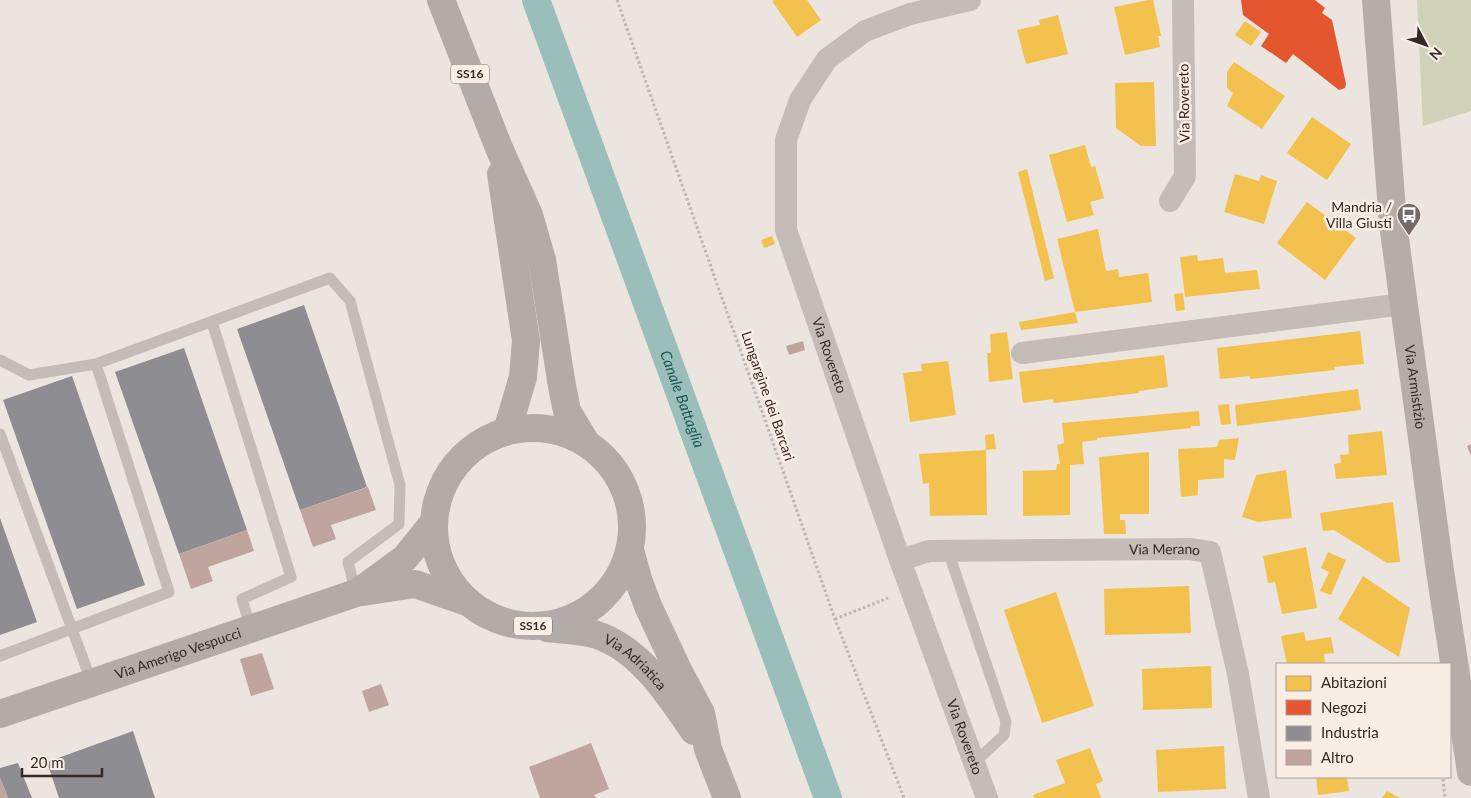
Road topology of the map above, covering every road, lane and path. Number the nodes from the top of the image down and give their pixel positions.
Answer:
1 (441, 0) edge
2 (617, 0) edge
3 (970, 0) edge
4 (1183, 0) edge
5 (1376, 0) edge
6 (499, 148) junction
7 (1170, 201) dead end
8 (1403, 304) junction
9 (212, 322) junction
10 (1022, 353) dead end
11 (0, 360) edge
12 (96, 364) junction
13 (507, 431) junction
14 (0, 434) edge
15 (585, 441) junction
16 (434, 522) junction
17 (630, 550) junction
18 (948, 551) junction
19 (900, 560) junction
20 (911, 590) junction
21 (356, 594) junction
22 (469, 603) junction
23 (835, 619) junction
24 (531, 626) junction
25 (72, 629) junction
26 (251, 629) junction
27 (0, 656) edge
28 (92, 683) junction
29 (1465, 695) edge
30 (0, 714) edge
31 (708, 749) junction
32 (974, 763) junction
33 (1471, 772) edge
34 (1442, 778) edge
35 (727, 798) edge
36 (904, 798) edge
37 (988, 798) edge
38 (1259, 798) edge
39 (1445, 798) edge

1 - 6 main road, SS16
2 - 23 path, Lungargine dei Barcari
3 - 19 street, Via Rovereto
4 - 7 street, Via Rovereto
5 - 8 street, Via Armistizio
6 - 13 main road, SS16
6 - 15 main road, SS16
8 - 10 street
8 - 29 street, Via Armistizio
9 - 12 lane
9 - 21 lane
9 - 26 lane
11 - 12 lane
12 - 25 lane
13 - 15 main road, SS16
13 - 16 main road, SS16
14 - 25 lane
15 - 17 main road, SS16
16 - 21 main road, Via Amerigo Vespucci
16 - 22 main road, SS16
17 - 24 main road, SS16
17 - 31 main road, Via Adriatica / SS16
18 - 19 street, Via Merano
18 - 32 lane
18 - 38 street, Via Merano
19 - 20 street, Via Rovereto
20 - 23 path
20 - 32 street, Via Rovereto
21 - 22 main road, Via Amerigo Vespucci
21 - 26 main road, Via Amerigo Vespucci
22 - 24 main road, SS16
23 - 36 path, Lungargine dei Barcari
24 - 31 main road, Via Adriatica / SS16
25 - 27 lane
25 - 28 lane
26 - 28 main road, Via Amerigo Vespucci
28 - 30 main road, Via Amerigo Vespucci
29 - 33 street, Via Armistizio
31 - 35 main road, Via Adriatica / SS16
32 - 37 street, Via Rovereto
34 - 39 path

